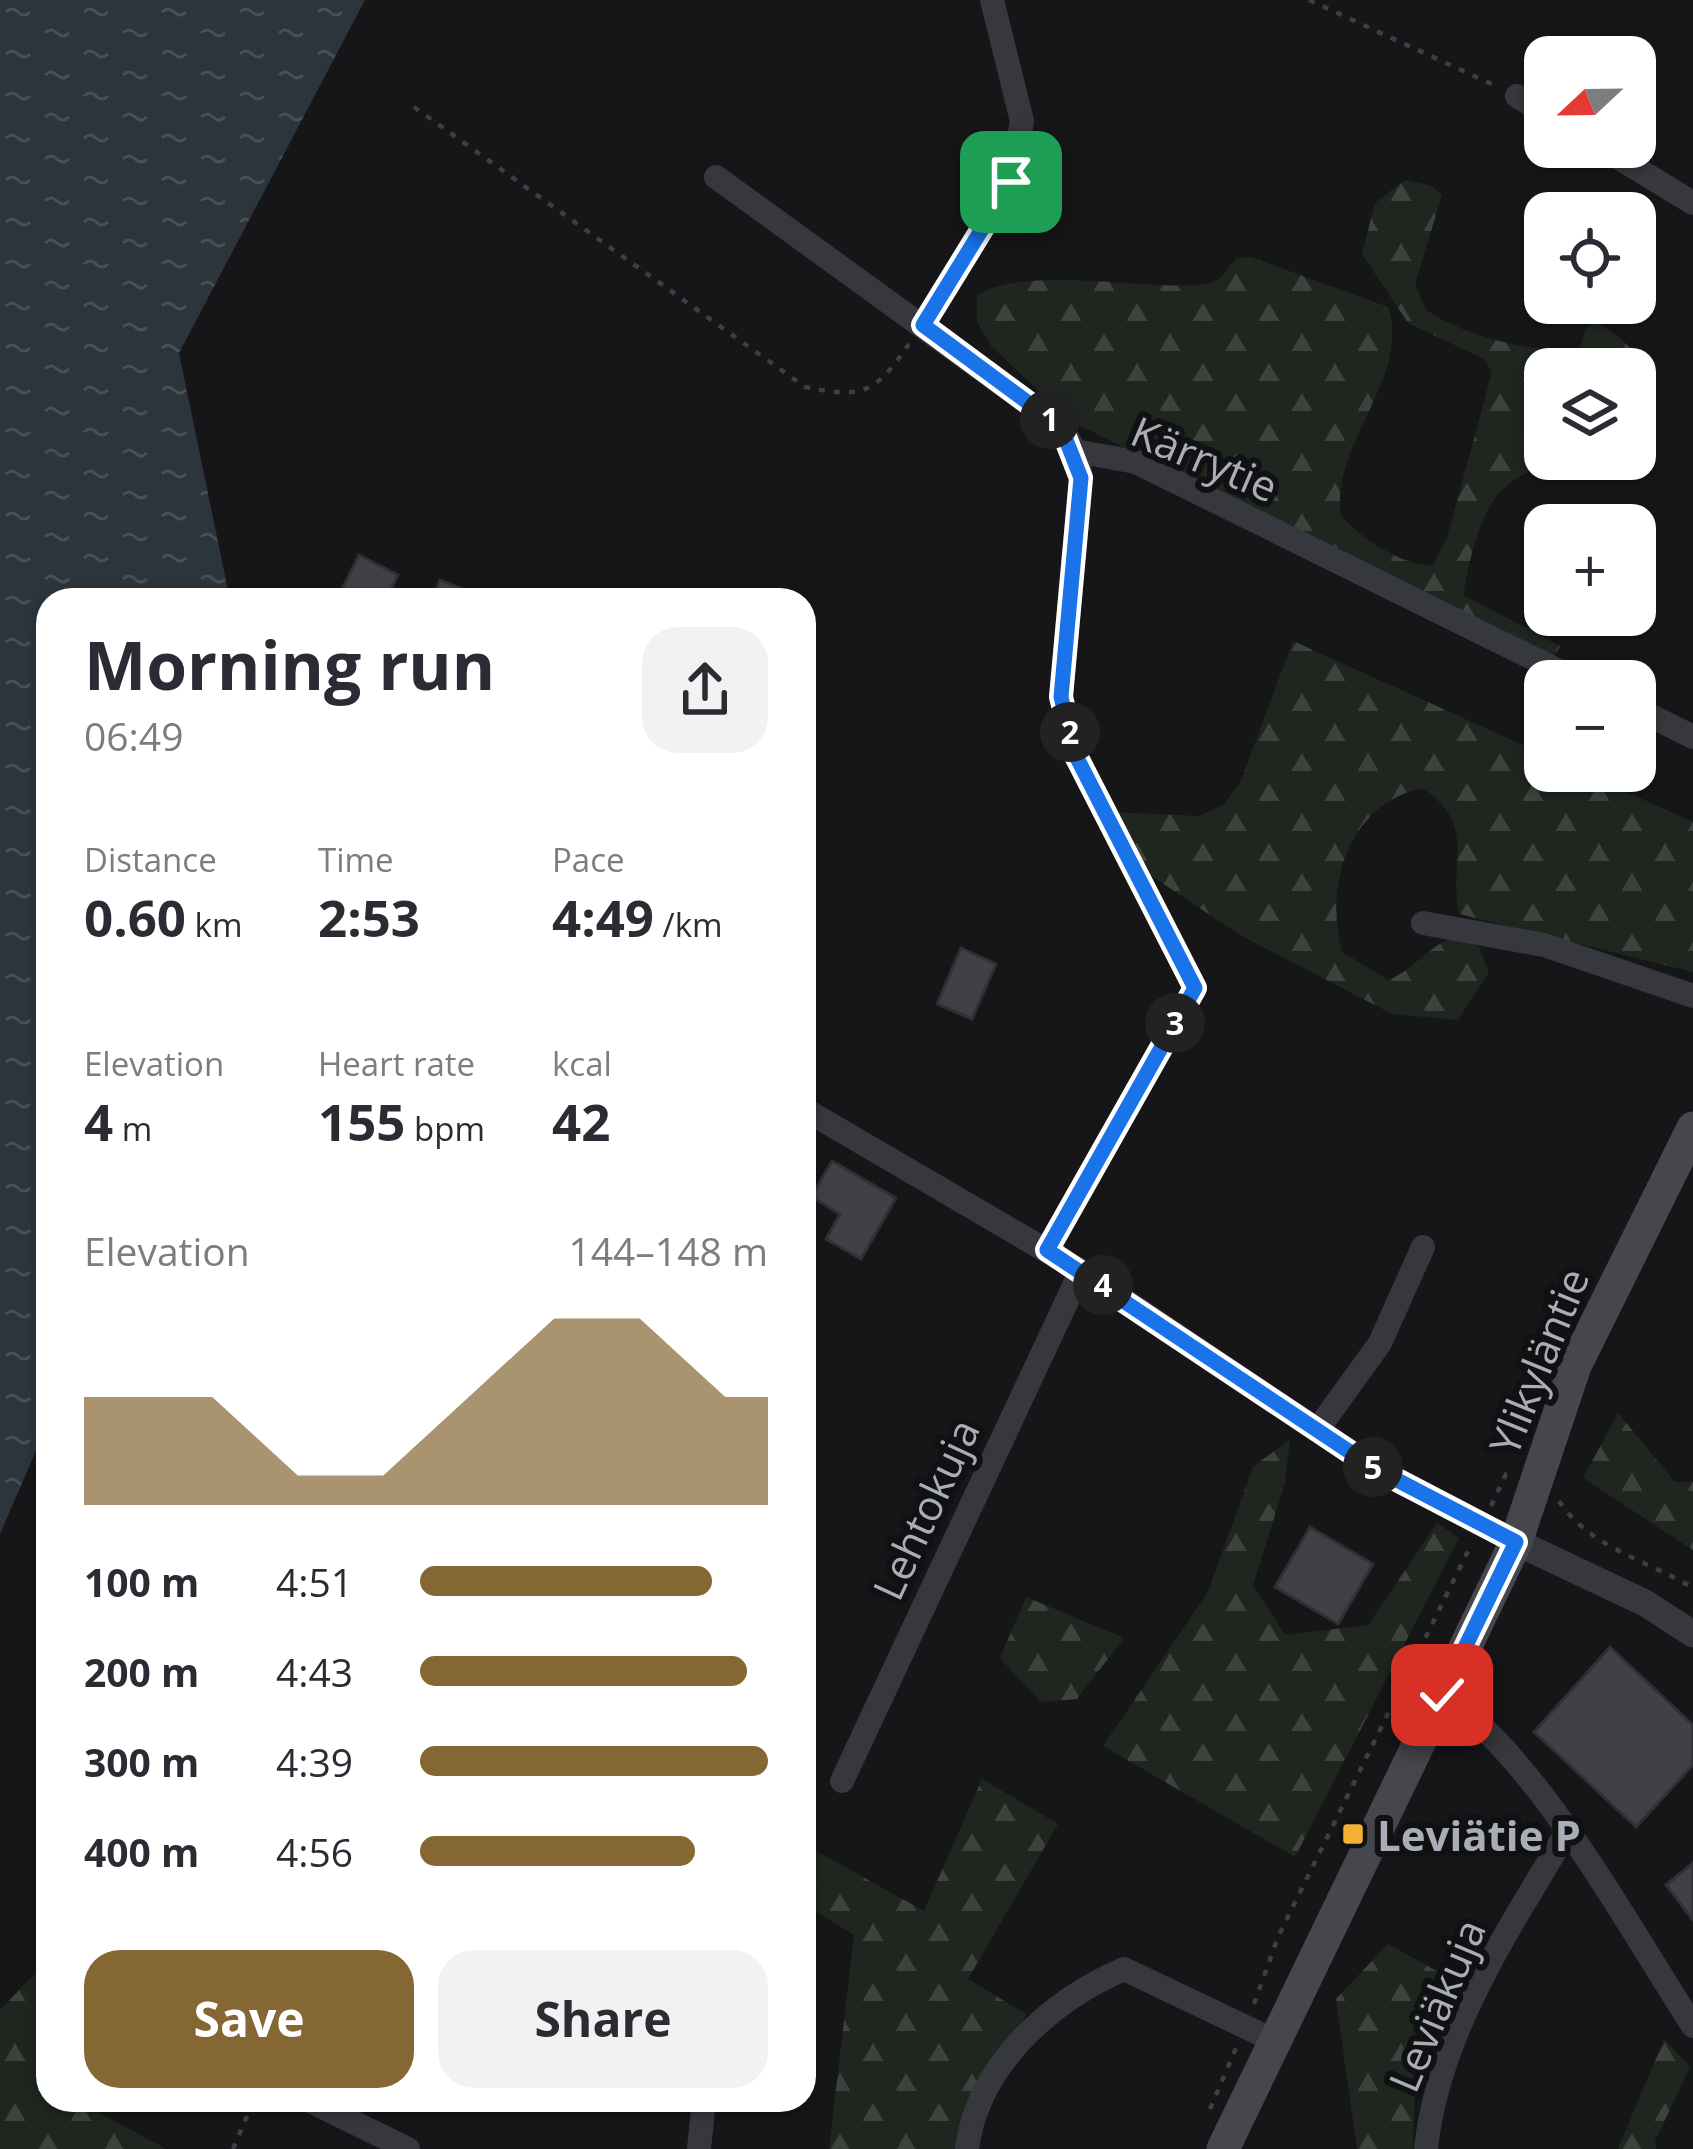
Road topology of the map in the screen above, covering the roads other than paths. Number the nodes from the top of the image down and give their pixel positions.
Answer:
1 (992, 0) edge
2 (1517, 96) road end
3 (1524, 100) edge
4 (1636, 168) edge
5 (716, 177) dead end
6 (1693, 202) edge
7 (923, 325) junction
8 (1075, 451) junction
9 (1537, 660) edge
10 (1656, 718) edge
11 (1693, 737) edge
12 (1423, 923) dead end
13 (1693, 996) edge
14 (816, 1116) edge
15 (1693, 1128) edge
16 (1424, 1247) dead end
17 (1047, 1250) junction
18 (1082, 1271) junction
19 (1318, 1429) junction
20 (1516, 1542) junction
21 (1693, 1634) edge
22 (1442, 1695) junction
23 (842, 1781) dead end
24 (1566, 1833) junction
25 (1693, 2026) edge
26 (1259, 2033) junction
27 (332, 2112) edge
28 (703, 2112) edge
29 (1212, 2139) edge
30 (408, 2149) edge
31 (698, 2149) edge
32 (967, 2149) edge
33 (1426, 2149) edge

1 - 7 street
2 - 3 street
4 - 6 street
5 - 7 street, Kärrytie
7 - 8 street, Kärrytie
8 - 9 street, Kärrytie
8 - 17 street
10 - 11 street
12 - 13 street
14 - 17 street
15 - 20 main road, Ylikyläntie
16 - 19 street
17 - 18 street
18 - 19 street
18 - 23 street, Lehtokuja
19 - 20 street
20 - 21 street
20 - 22 main road, Ylikyläntie
22 - 24 street
22 - 26 main road, Ylikyläntie
24 - 25 street
24 - 33 street, Leviäkuja
26 - 29 main road, Ylikyläntie
26 - 32 street
27 - 30 street
28 - 31 street

